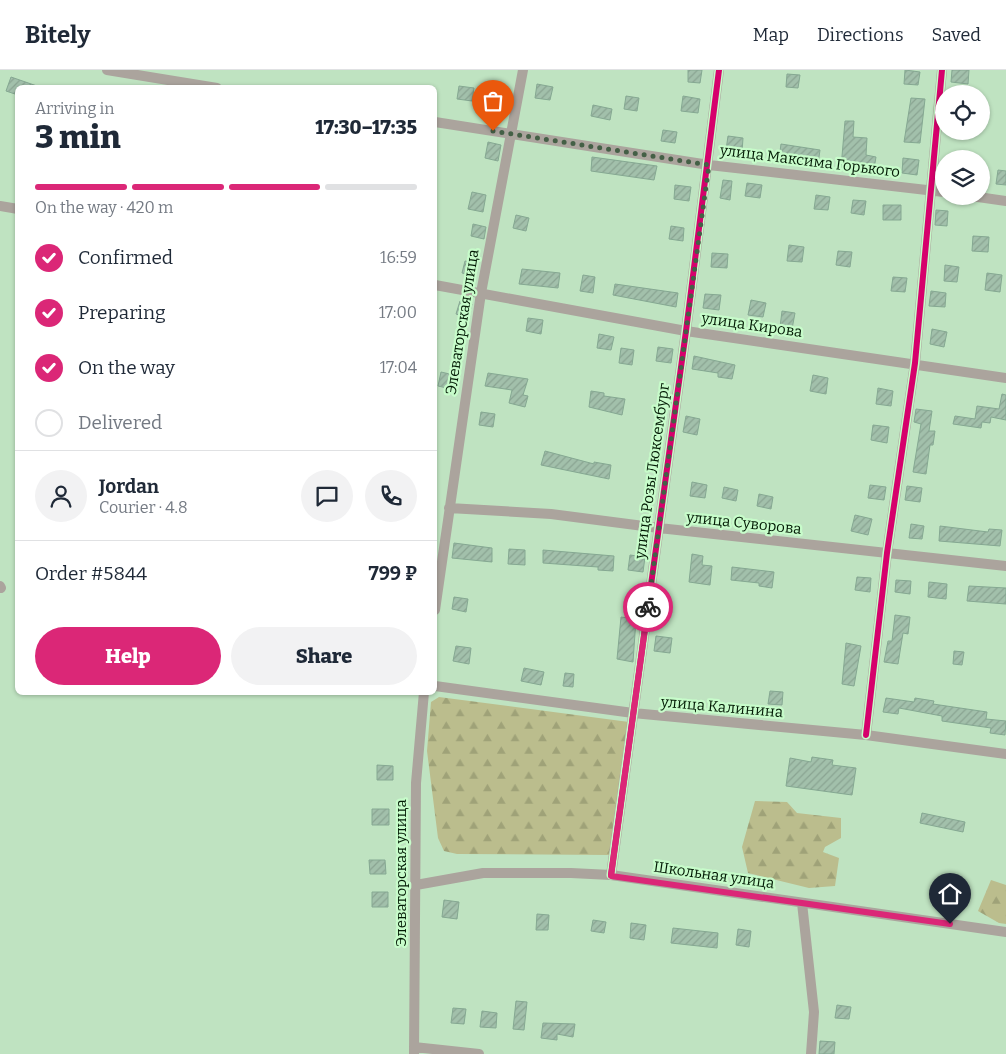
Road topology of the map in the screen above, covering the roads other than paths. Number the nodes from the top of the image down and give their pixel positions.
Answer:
1 (107, 70) edge
2 (523, 70) edge
3 (719, 70) edge
4 (942, 70) edge
5 (199, 85) edge
6 (437, 122) edge
7 (512, 134) junction
8 (709, 165) junction
9 (931, 190) junction
10 (935, 191) edge
11 (990, 199) edge
12 (1006, 201) edge
13 (0, 206) edge
14 (15, 208) edge
15 (437, 285) edge
16 (481, 293) junction
17 (686, 331) junction
18 (915, 363) junction
19 (1006, 378) edge
20 (449, 508) junction
21 (659, 528) junction
22 (887, 554) junction
23 (1006, 566) edge
24 (437, 595) edge
25 (437, 686) edge
26 (424, 695) edge
27 (633, 713) junction
28 (866, 735) junction
29 (1006, 754) edge
30 (611, 876) junction
31 (416, 885) junction
32 (802, 903) junction
33 (1006, 932) edge
34 (414, 1051) edge
35 (479, 1054) edge
36 (811, 1054) edge

1 - 5 street
2 - 7 street, Элеваторская улица
3 - 8 street, улица Розы Люксембург
4 - 9 street
6 - 7 street, улица Максима Горького
7 - 8 street, улица Максима Горького
7 - 16 street, Элеваторская улица
8 - 9 street, улица Максима Горького
8 - 17 street, улица Розы Люксембург
9 - 10 street, улица Максима Горького
9 - 18 street
11 - 12 street
13 - 14 street
15 - 16 street, улица Кирова
16 - 17 street, улица Кирова
16 - 20 street, Элеваторская улица
17 - 18 street, улица Кирова
17 - 21 street, улица Розы Люксембург
18 - 19 street, улица Кирова
18 - 22 street
20 - 21 street, улица Суворова
20 - 24 street, Элеваторская улица
21 - 22 street, улица Суворова
21 - 27 street, улица Розы Люксембург
22 - 23 street, улица Суворова
22 - 28 street
25 - 27 street, улица Калинина
26 - 31 street, Элеваторская улица
27 - 28 street, улица Калинина
27 - 30 street, улица Розы Люксембург
28 - 29 street, улица Калинина
30 - 31 street, Школьная улица
30 - 32 street, Школьная улица
31 - 34 street, Элеваторская улица
32 - 33 street, Школьная улица
32 - 36 street
34 - 35 street

